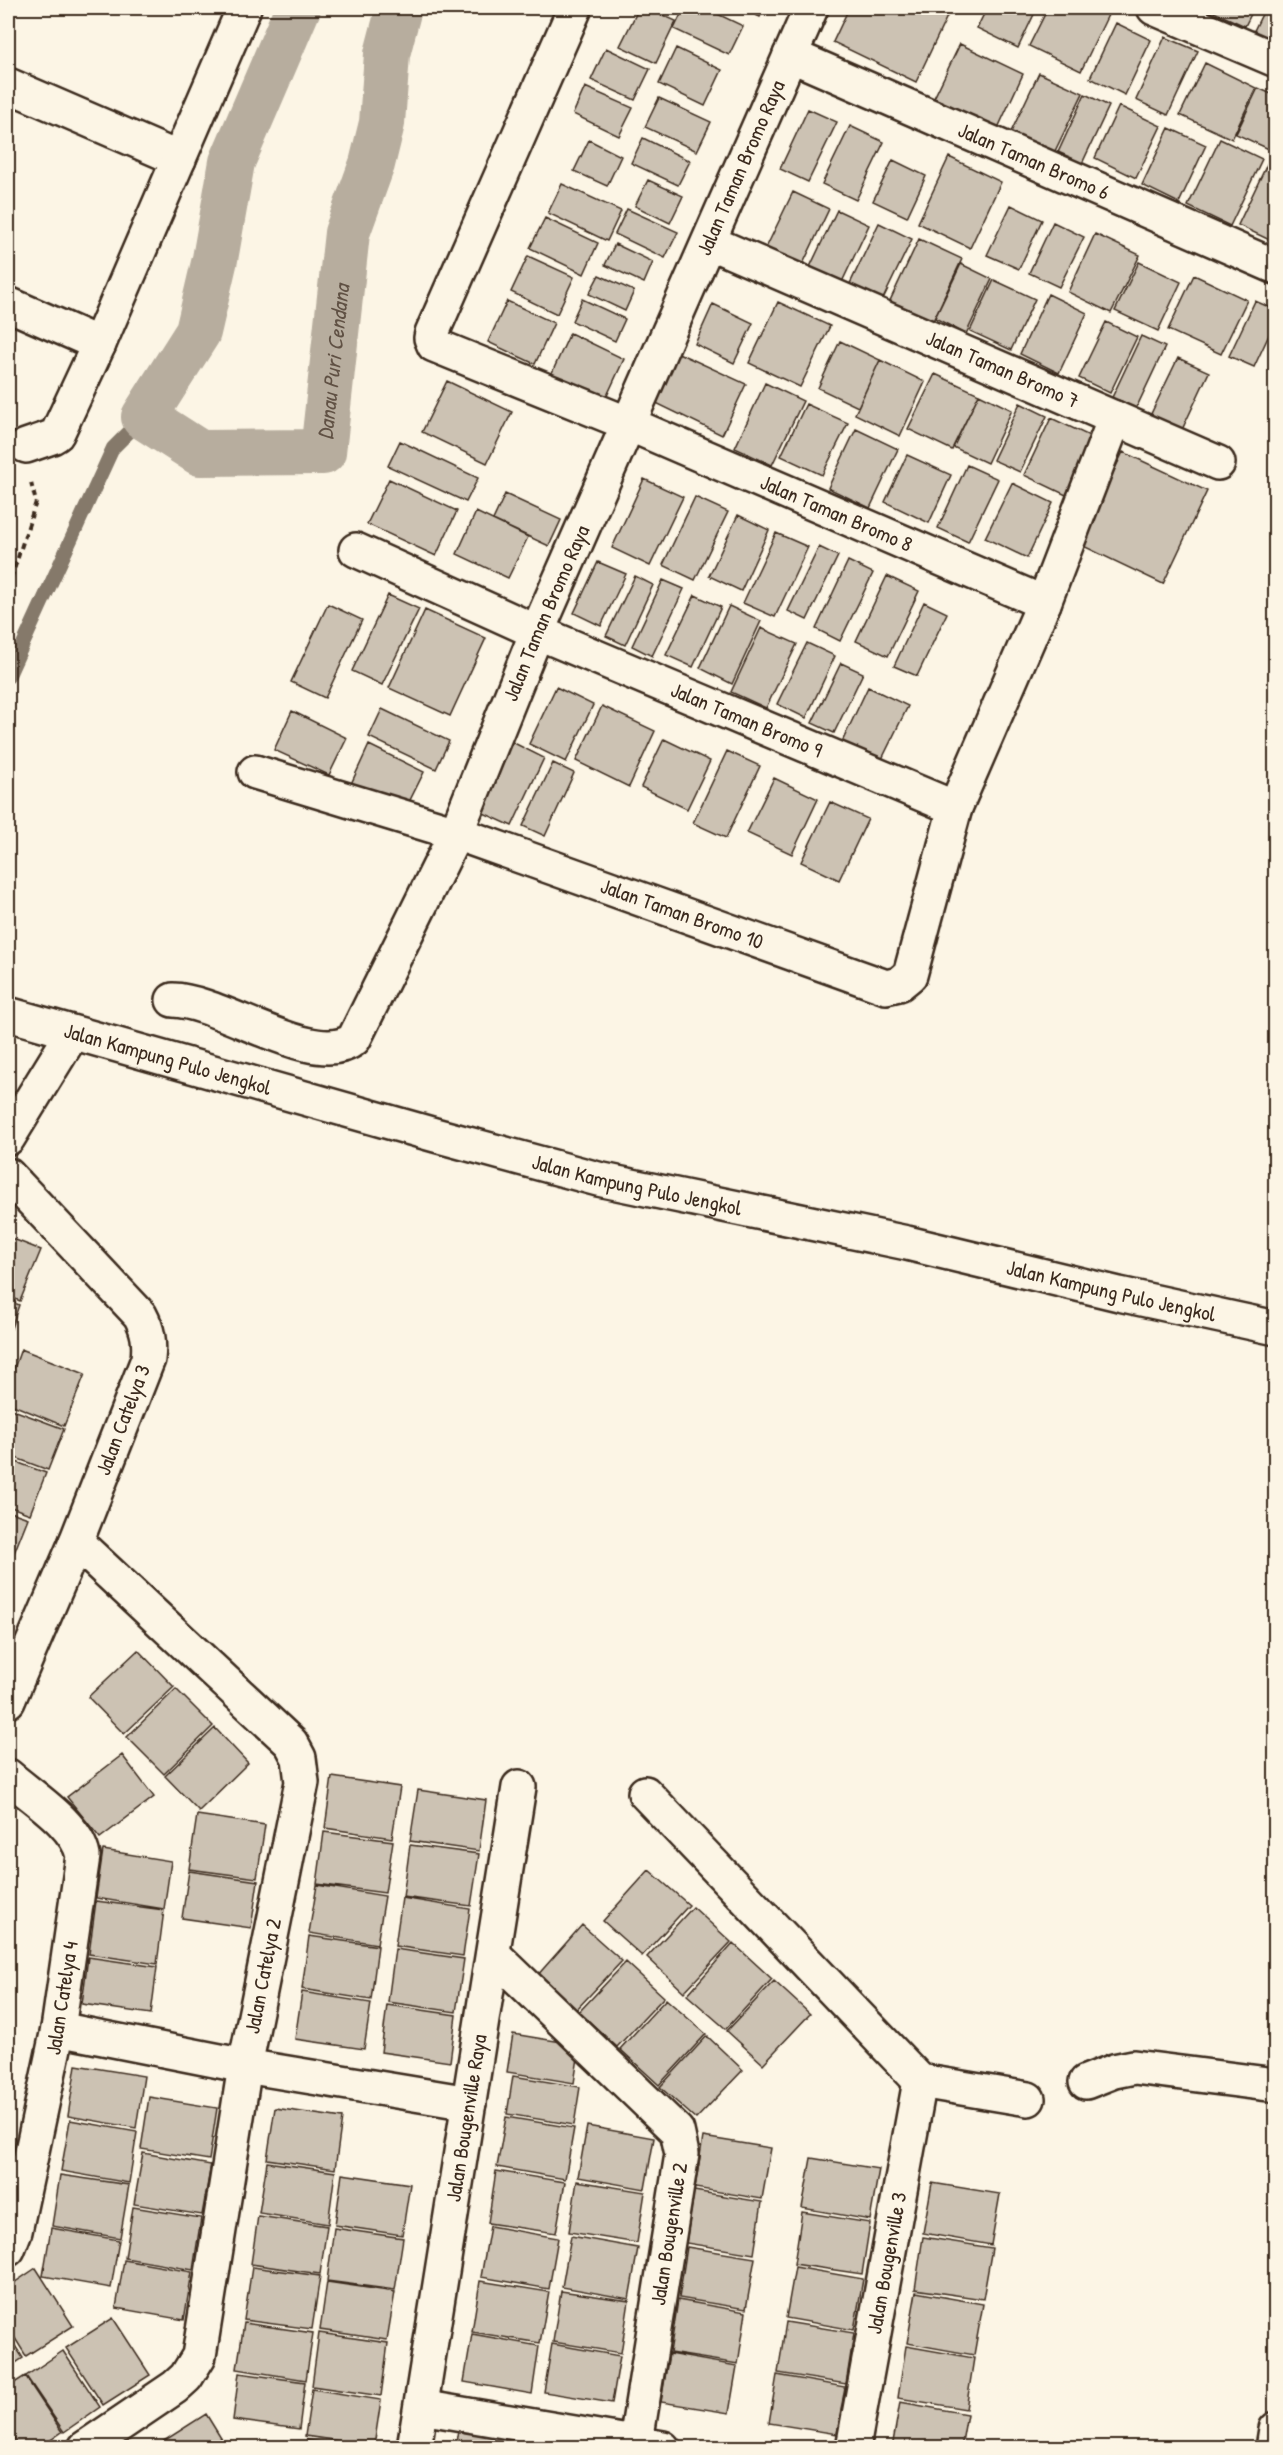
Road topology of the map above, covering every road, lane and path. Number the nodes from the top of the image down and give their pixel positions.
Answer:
1 (244, 8) edge
2 (574, 8) edge
3 (811, 8) edge
4 (1154, 8) edge
5 (790, 55) junction
6 (1275, 60) edge
7 (8, 85) edge
8 (179, 159) junction
9 (709, 242) junction
10 (1275, 267) edge
11 (8, 304) edge
12 (99, 344) junction
13 (1114, 418) junction
14 (629, 424) junction
15 (26, 446) joint
16 (1218, 463) dead end
17 (356, 550) dead end
18 (8, 588) edge
19 (1044, 603) junction
20 (537, 632) junction
21 (255, 772) dead end
22 (955, 808) junction
23 (456, 833) junction
24 (173, 1000) dead end
25 (8, 1014) edge
26 (72, 1034) junction
27 (8, 1138) edge
28 (8, 1175) edge
29 (1275, 1328) edge
30 (76, 1542) junction
31 (8, 1701) edge
32 (8, 1776) edge
33 (519, 1787) dead end
34 (645, 1793) dead end
35 (493, 1954) junction
36 (58, 2030) junction
37 (245, 2066) junction
38 (920, 2081) junction
39 (1086, 2082) dead end
40 (1275, 2085) edge
41 (1028, 2099) dead end
42 (469, 2103) junction
43 (8, 2248) edge
44 (421, 2407) junction
45 (1275, 2429) edge
46 (645, 2446) edge
47 (85, 2448) edge
48 (414, 2448) edge
49 (853, 2448) edge
50 (1273, 2448) edge

1 - 8 street
2 - 14 street, Jalan Taman Bromo 8
3 - 5 street, Jalan Taman Bromo Raya
4 - 6 street
5 - 9 street, Jalan Taman Bromo Raya
5 - 10 street, Jalan Taman Bromo 6
7 - 8 street
8 - 12 street
9 - 13 street, Jalan Taman Bromo 7
9 - 14 street, Jalan Taman Bromo Raya
11 - 12 street
12 - 15 street
13 - 16 street, Jalan Taman Bromo 7
13 - 19 street
14 - 19 street, Jalan Taman Bromo 8
14 - 20 street, Jalan Taman Bromo Raya
15 - 18 path
17 - 20 street, Jalan Taman Bromo 9
19 - 22 street
20 - 22 street, Jalan Taman Bromo 9
20 - 23 street, Jalan Taman Bromo Raya
21 - 23 street, Jalan Taman Bromo 10
22 - 23 street, Jalan Taman Bromo 10
23 - 24 street, Jalan Taman Bromo Raya
25 - 26 street, Jalan Kampung Pulo Jengkol
26 - 27 street
26 - 29 street, Jalan Kampung Pulo Jengkol
28 - 30 street, Jalan Catelya 3
30 - 31 street, Jalan Catelya 3
30 - 37 street, Jalan Catelya 2
32 - 36 street, Jalan Catelya 4
33 - 35 street, Jalan Bougenville Raya
34 - 38 street
35 - 42 street, Jalan Bougenville Raya
35 - 46 street, Jalan Bougenville 2
36 - 37 street
36 - 43 street, Jalan Catelya 4
37 - 42 street
37 - 47 street, Jalan Catelya 2
38 - 41 street
38 - 49 street, Jalan Bougenville 3
39 - 40 street
42 - 44 street, Jalan Bougenville Raya
44 - 46 street
44 - 48 street, Jalan Bougenville Raya
45 - 50 street

